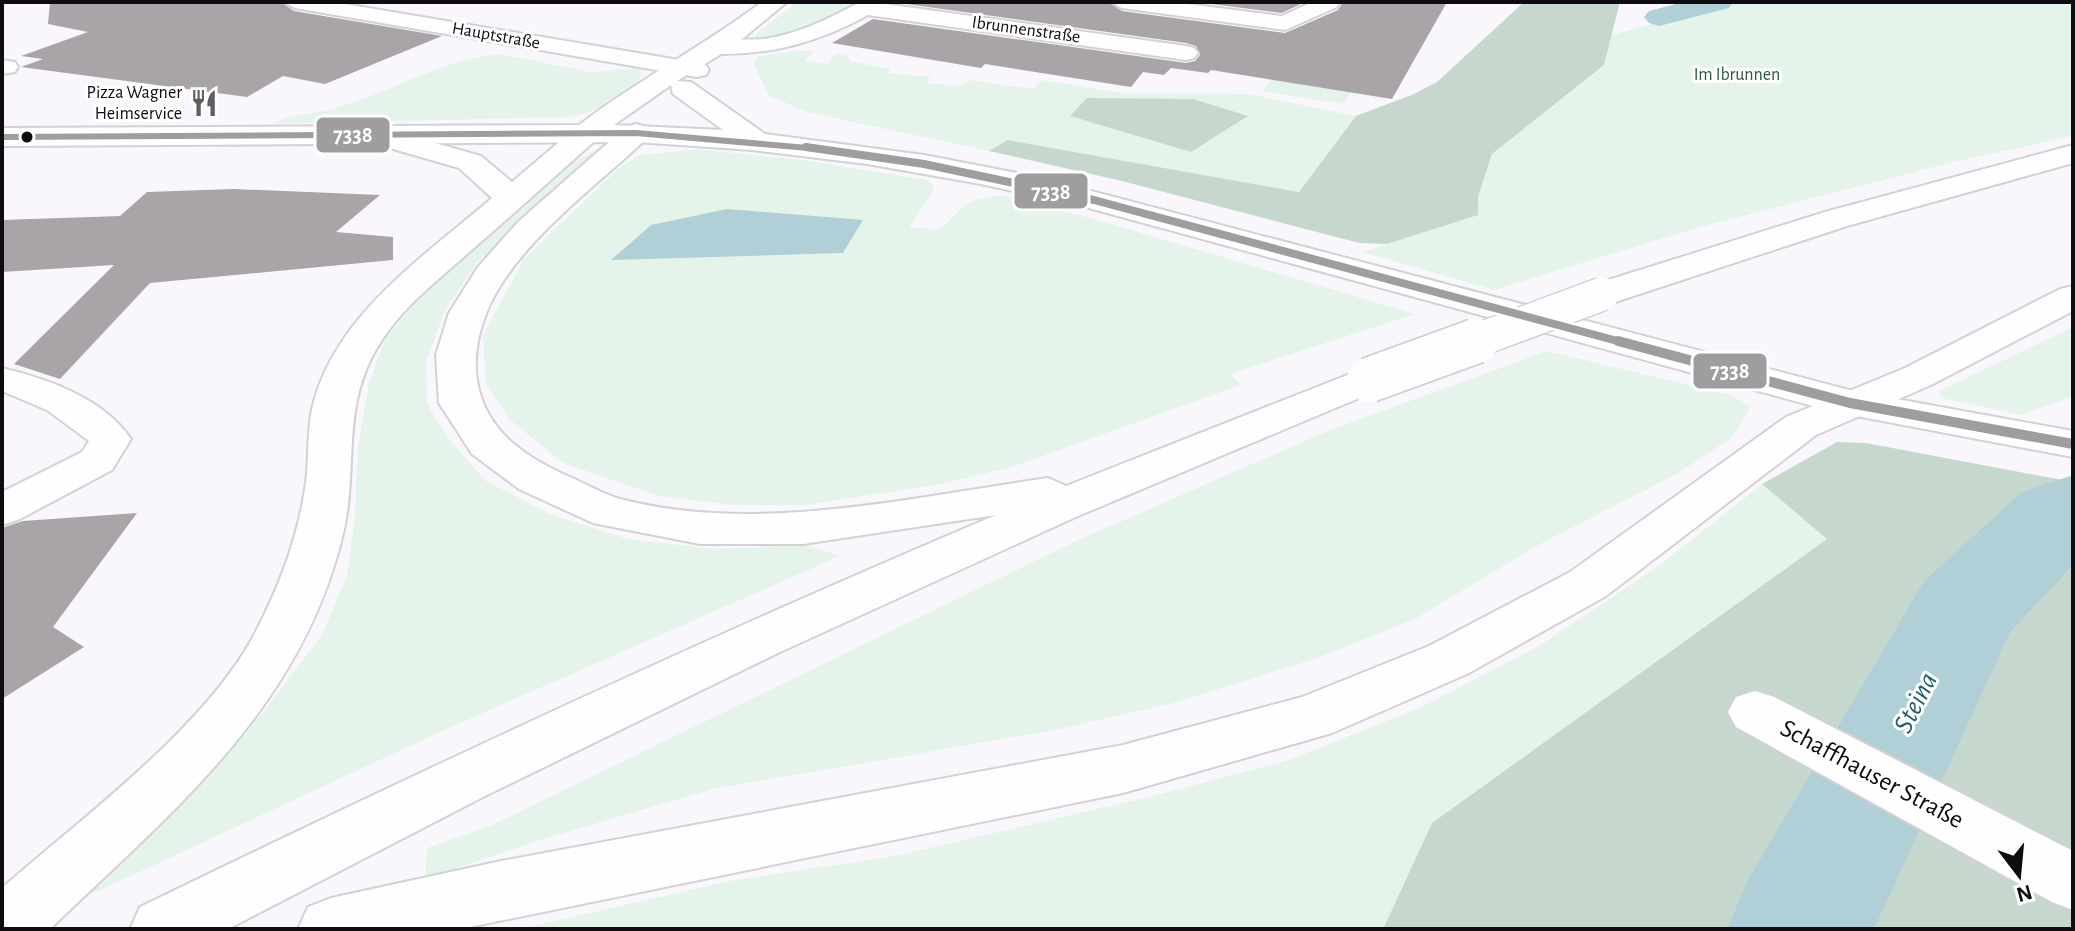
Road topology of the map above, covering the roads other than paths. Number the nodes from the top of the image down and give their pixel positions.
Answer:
1 (295, 2) edge
2 (776, 2) edge
3 (1122, 2) edge
4 (1329, 2) edge
5 (870, 5) edge
6 (715, 47) junction
7 (1186, 53) dead end
8 (687, 75) junction
9 (588, 132) junction
10 (636, 133) junction
11 (372, 134) junction
12 (2, 137) edge
13 (757, 141) junction
14 (2073, 154) edge
15 (510, 199) junction
16 (2073, 297) edge
17 (2, 379) edge
18 (1850, 403) junction
19 (2073, 444) edge
20 (1114, 483) junction
21 (2, 510) edge
22 (1755, 712) dead end
23 (2069, 881) edge
24 (4, 929) edge
25 (163, 929) edge
26 (331, 929) edge

1 - 8 street, Hauptstraße
2 - 6 main road
3 - 4 street
5 - 6 street, Ibrunnenstraße
5 - 7 street, Ibrunnenstraße
6 - 8 main road
8 - 9 main road
8 - 10 main road
8 - 13 main road
9 - 10 main road
9 - 11 main road
9 - 15 main road
10 - 13 main road
10 - 20 main road
11 - 12 main road
11 - 15 main road
13 - 18 main road
14 - 20 main road, bridge
15 - 24 main road
16 - 18 main road
17 - 21 street
18 - 19 main road
18 - 26 main road
20 - 25 main road
22 - 23 street, Schaffhauser Straße

